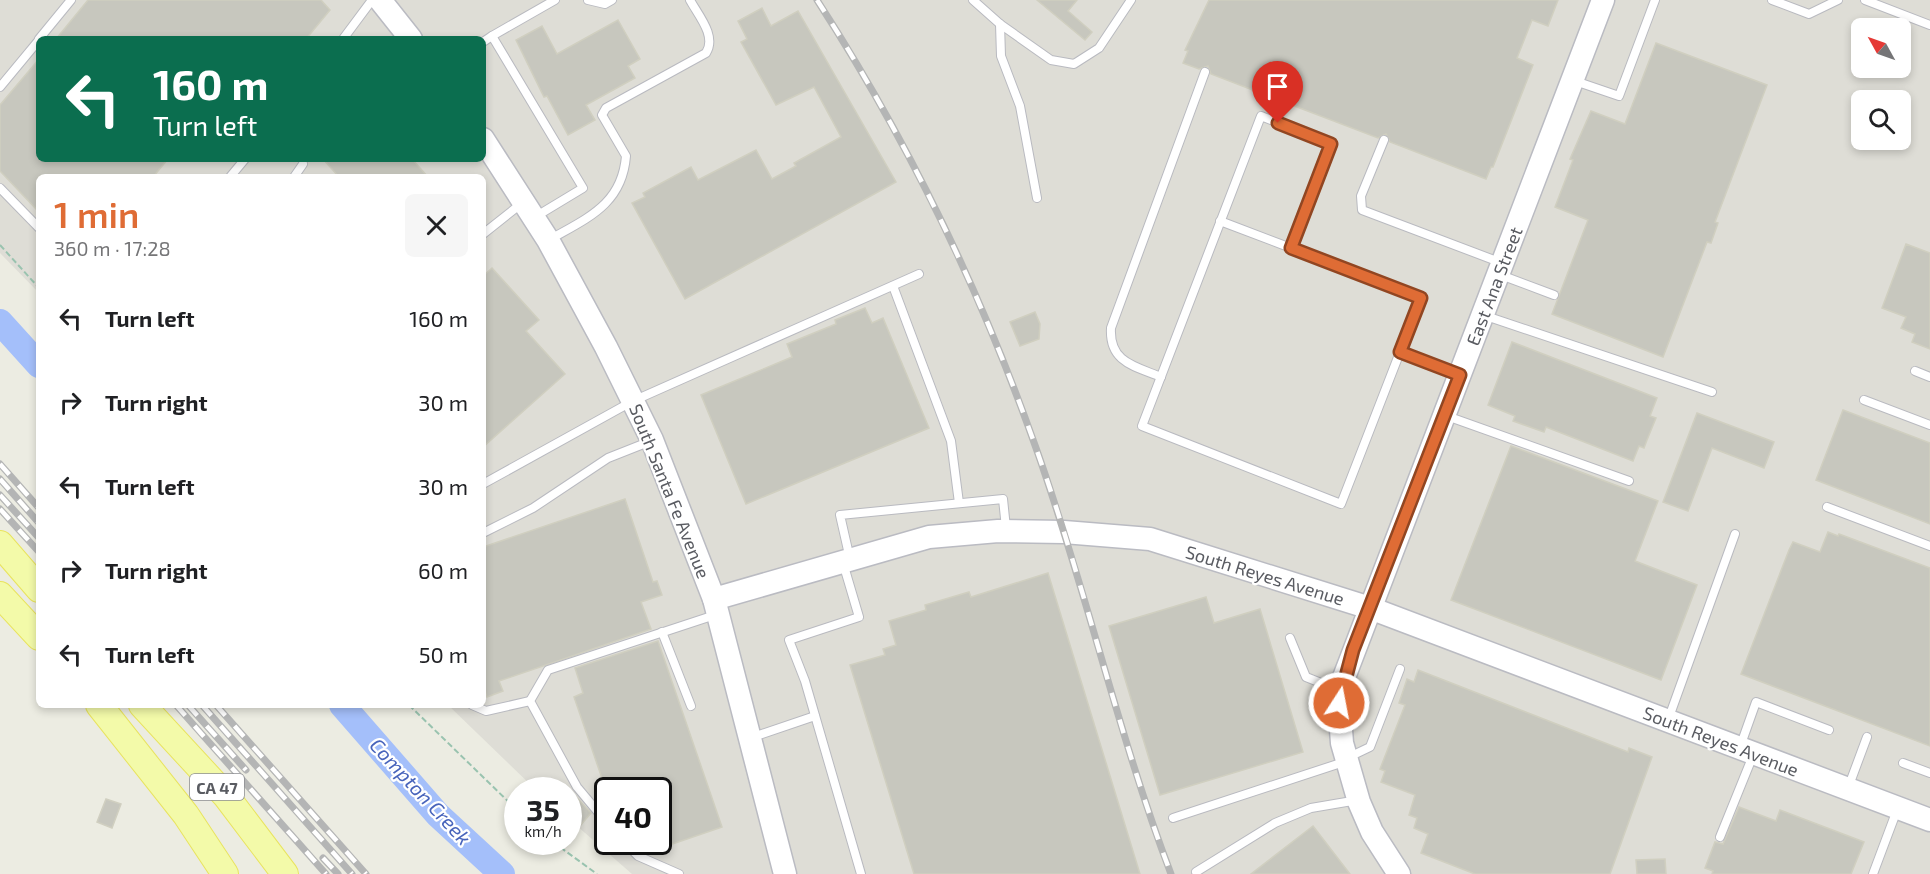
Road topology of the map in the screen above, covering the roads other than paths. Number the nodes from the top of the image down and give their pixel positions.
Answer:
1 (71, 0) edge
2 (372, 0) edge
3 (380, 0) edge
4 (555, 0) edge
5 (588, 0) edge
6 (612, 0) edge
7 (690, 0) edge
8 (974, 0) edge
9 (1131, 0) edge
10 (1603, 0) edge
11 (1655, 0) edge
12 (1772, 0) edge
13 (1838, 0) edge
14 (1865, 0) edge
15 (1000, 24) junction
16 (1930, 25) edge
17 (41, 36) edge
18 (345, 36) edge
19 (409, 36) edge
20 (492, 36) junction
21 (486, 40) edge
22 (36, 43) edge
23 (1205, 72) dead end
24 (1572, 80) junction
25 (0, 87) edge
26 (1383, 140) dead end
27 (486, 143) edge
28 (242, 162) edge
29 (303, 164) dead end
30 (232, 174) edge
31 (296, 174) edge
32 (0, 188) edge
33 (1037, 198) dead end
34 (530, 209) junction
35 (1220, 221) junction
36 (36, 225) edge
37 (486, 232) edge
38 (548, 240) junction
39 (1291, 248) junction
40 (1500, 268) junction
41 (919, 274) dead end
42 (893, 286) junction
43 (1554, 295) dead end
44 (1482, 314) junction
45 (1400, 352) junction
46 (1915, 371) dead end
47 (1460, 375) junction
48 (1161, 377) junction
49 (1930, 377) edge
50 (1712, 392) dead end
51 (1864, 400) dead end
52 (633, 401) junction
53 (1444, 415) junction
54 (1930, 425) edge
55 (652, 440) junction
56 (1629, 481) dead end
57 (486, 482) edge
58 (959, 503) junction
59 (1827, 507) dead end
60 (1006, 531) junction
61 (486, 532) edge
62 (1736, 534) dead end
63 (0, 544) edge
64 (1930, 546) edge
65 (847, 561) junction
66 (36, 586) edge
67 (0, 595) edge
68 (716, 607) junction
69 (1370, 608) junction
70 (662, 632) junction
71 (36, 634) edge
72 (1290, 638) dead end
73 (1400, 669) dead end
74 (1341, 691) junction
75 (531, 701) junction
76 (691, 706) dead end
77 (101, 708) edge
78 (145, 708) edge
79 (479, 708) edge
80 (815, 716) junction
81 (1668, 720) junction
82 (1829, 730) dead end
83 (1867, 737) dead end
84 (750, 738) junction
85 (1747, 750) junction
86 (1347, 760) junction
87 (1903, 764) dead end
88 (1930, 773) edge
89 (1848, 789) junction
90 (1358, 800) junction
91 (594, 807) edge
92 (1898, 808) junction
93 (1173, 818) dead end
94 (1930, 820) edge
95 (1720, 837) dead end
96 (637, 855) edge
97 (1196, 872) dead end
98 (225, 874) edge
99 (285, 874) edge
100 (679, 874) edge
101 (784, 874) edge
102 (861, 874) edge
103 (1399, 874) edge
104 (1873, 874) edge

1 - 17 lane
2 - 18 lane
3 - 19 street
4 - 20 lane
5 - 6 lane
7 - 38 lane
8 - 15 lane
9 - 15 lane
10 - 24 street, East Ana Street
11 - 24 lane
12 - 13 lane
14 - 16 lane
15 - 33 lane
20 - 21 lane
20 - 34 lane
22 - 25 lane
23 - 48 lane
24 - 40 street, East Ana Street
26 - 40 lane
27 - 34 street, South Santa Fe Avenue
28 - 30 lane
29 - 31 lane
32 - 36 lane
34 - 37 lane
34 - 38 street, South Santa Fe Avenue
35 - 39 lane
35 - 39 lane
35 - 48 lane
38 - 52 street, South Santa Fe Avenue
39 - 45 lane
40 - 43 lane
40 - 44 street, East Ana Street
41 - 42 lane
42 - 52 lane
42 - 58 lane
44 - 47 street, East Ana Street
44 - 50 lane
45 - 47 lane
45 - 48 lane
46 - 49 lane
47 - 53 street, East Ana Street
51 - 54 lane
52 - 55 street, South Santa Fe Avenue
52 - 57 lane
53 - 56 lane
53 - 69 street, East Ana Street
55 - 61 lane
55 - 68 street, South Santa Fe Avenue
58 - 60 lane
58 - 65 lane
59 - 64 lane
60 - 65 street, South Reyes Avenue
60 - 69 street, South Reyes Avenue
62 - 81 lane
63 - 66 main road
65 - 68 street, South Reyes Avenue
65 - 80 lane
67 - 71 main road
68 - 70 lane
68 - 84 street, South Santa Fe Avenue
69 - 74 street, East Ana Street
69 - 81 street, South Reyes Avenue
70 - 75 lane
70 - 76 lane
72 - 74 lane
73 - 86 lane
74 - 86 street, East Ana Street
75 - 79 lane
75 - 91 lane
77 - 98 main road, CA 47
78 - 99 main road, CA 47
80 - 84 lane
80 - 102 lane
81 - 85 street, South Reyes Avenue
82 - 85 lane
83 - 89 lane
84 - 101 street, South Santa Fe Avenue
85 - 89 street, South Reyes Avenue
85 - 95 lane
86 - 90 street, East Ana Street
86 - 93 lane
87 - 88 lane
89 - 92 street, South Reyes Avenue
90 - 97 lane
90 - 103 street, East Ana Street
92 - 94 street, South Reyes Avenue
92 - 104 lane
96 - 100 lane

